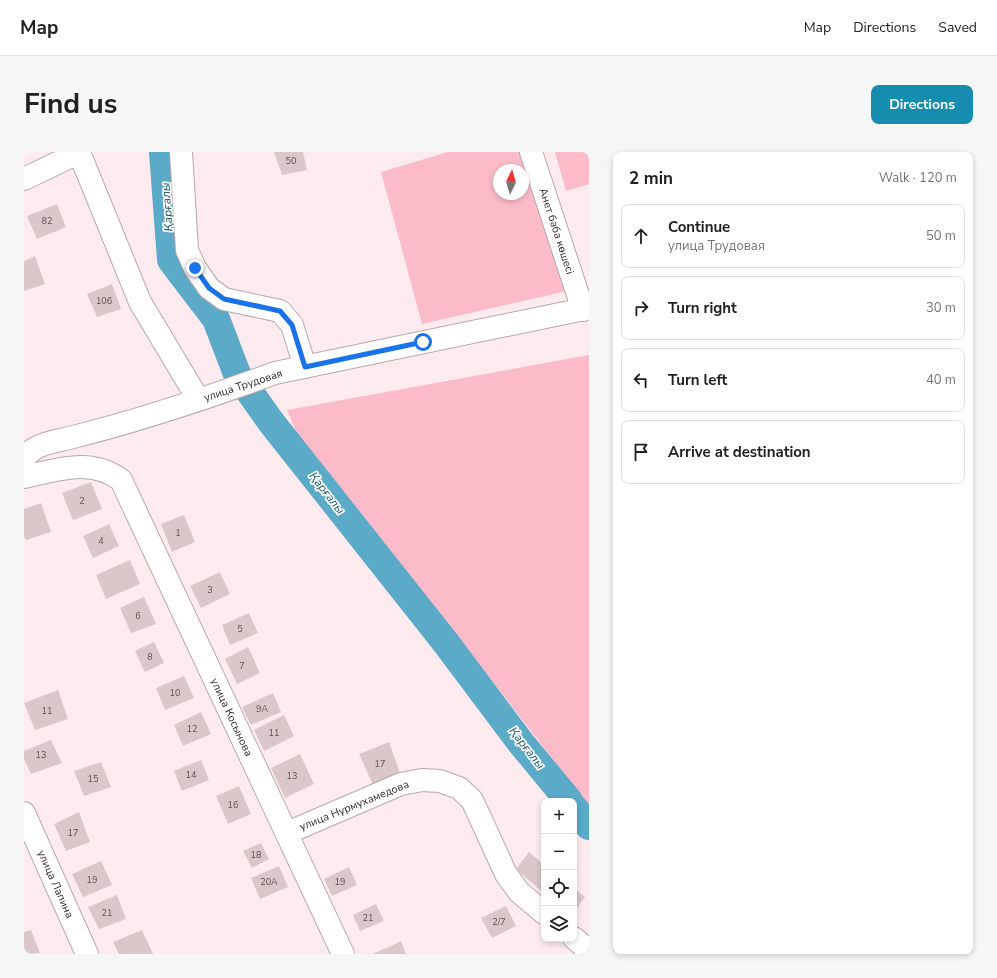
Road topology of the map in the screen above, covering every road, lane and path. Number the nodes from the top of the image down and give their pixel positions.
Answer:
1 (80, 152) edge
2 (181, 152) edge
3 (531, 152) edge
4 (24, 180) edge
5 (586, 309) edge
6 (305, 367) junction
7 (198, 399) junction
8 (24, 460) edge
9 (24, 476) edge
10 (24, 813) edge
11 (286, 833) junction
12 (541, 910) edge
13 (577, 941) edge
14 (589, 951) edge
15 (87, 954) edge
16 (343, 954) edge

1 - 4 street
1 - 7 street
2 - 6 street
3 - 5 street, Анет баба көшесі
5 - 6 street, улица Трудовая
6 - 7 street, улица Трудовая
7 - 8 street, улица Трудовая
9 - 11 street, улица Косынова
10 - 15 street, улица Лапина
11 - 12 street, улица Нурмухамедова
11 - 16 street, улица Косынова
13 - 14 street

